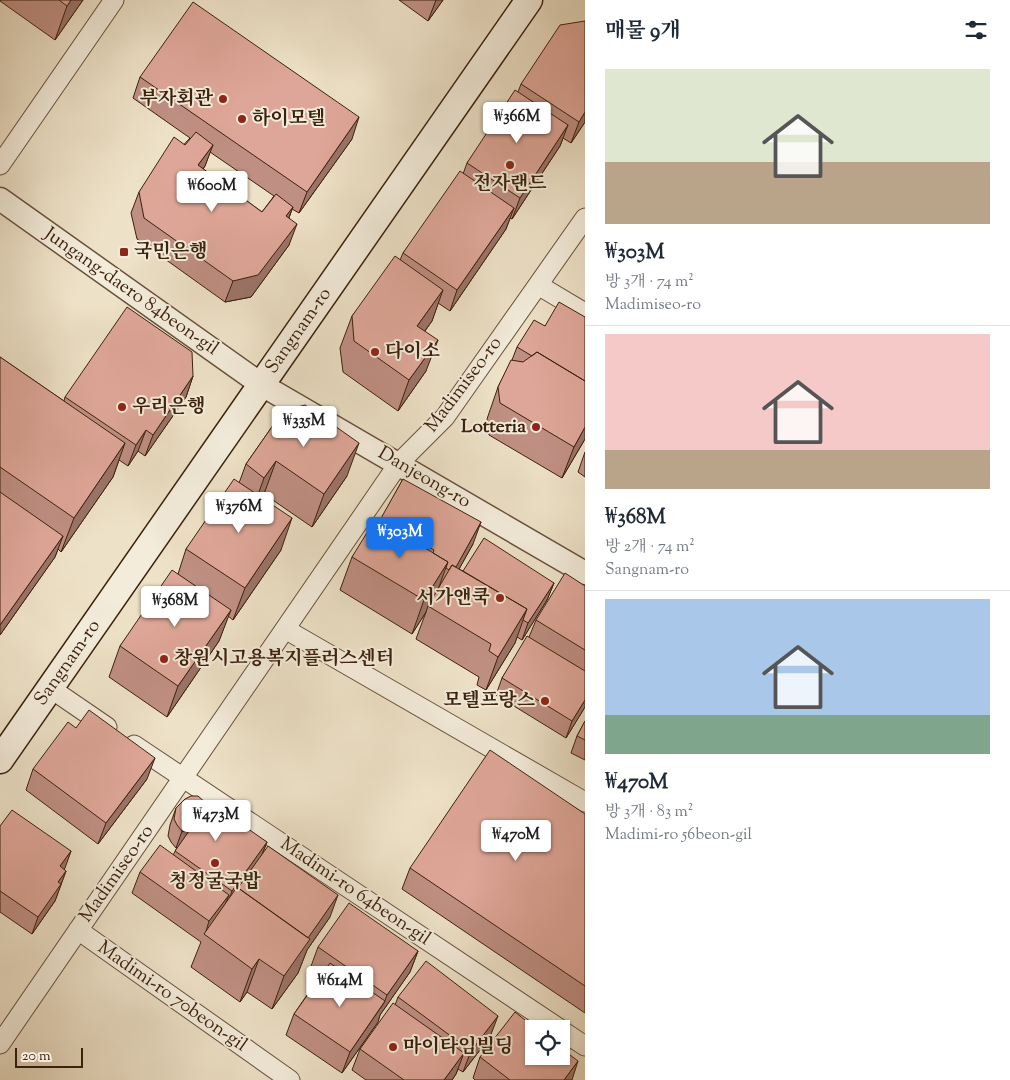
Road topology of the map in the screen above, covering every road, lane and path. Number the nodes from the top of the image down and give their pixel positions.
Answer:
1 (114, 0) edge
2 (529, 0) edge
3 (0, 165) edge
4 (0, 199) edge
5 (585, 218) edge
6 (538, 285) junction
7 (585, 313) edge
8 (262, 384) junction
9 (399, 463) junction
10 (585, 573) edge
11 (285, 629) junction
12 (50, 688) junction
13 (0, 760) edge
14 (183, 778) junction
15 (585, 802) edge
16 (78, 930) junction
17 (546, 1020) edge
18 (570, 1036) edge
19 (0, 1044) edge
20 (585, 1046) edge
21 (290, 1080) edge

1 - 3 street
2 - 8 main road, Sangnam-ro
4 - 8 street, Jungang-daero 84beon-gil
5 - 6 street, Madimiseo-ro
6 - 7 street
6 - 9 street, Madimiseo-ro
8 - 9 street, Danjeong-ro
8 - 12 main road, Sangnam-ro
9 - 10 street, Danjeong-ro
9 - 11 street, Madimiseo-ro
11 - 14 street, Madimiseo-ro
11 - 15 street
12 - 13 main road, Sangnam-ro
12 - 14 street, Madimi-ro 64beon-gil
14 - 16 street, Madimiseo-ro
14 - 17 street, Madimi-ro 64beon-gil
16 - 19 street, Madimiseo-ro
16 - 21 street, Madimi-ro 70beon-gil
18 - 20 street, Madimi-ro 64beon-gil

